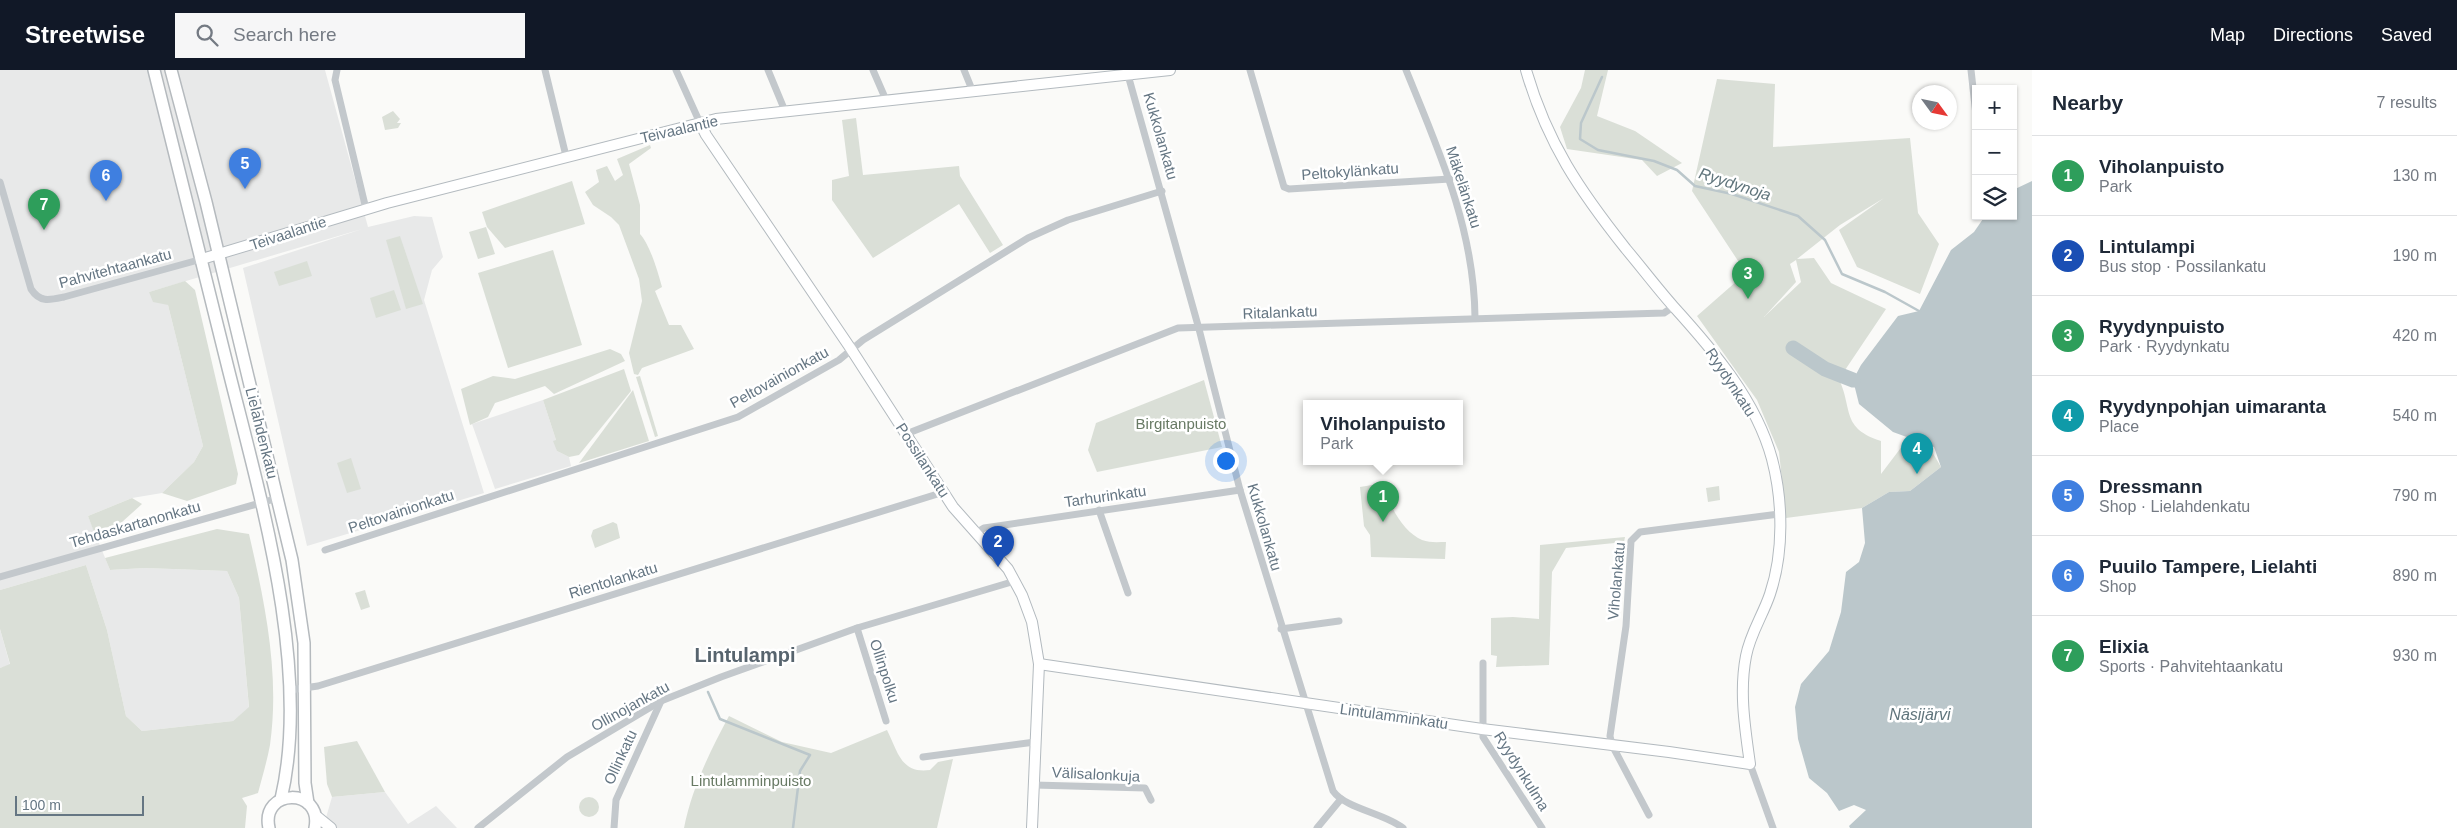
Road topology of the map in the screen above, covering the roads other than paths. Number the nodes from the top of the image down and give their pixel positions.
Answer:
1 (154, 70) edge
2 (171, 70) edge
3 (337, 70) edge
4 (545, 70) edge
5 (676, 70) edge
6 (768, 70) edge
7 (873, 70) edge
8 (964, 70) edge
9 (1170, 70) edge
10 (1250, 70) edge
11 (1406, 70) edge
12 (1526, 70) edge
13 (1971, 70) edge
14 (1113, 74) edge
15 (1128, 75) junction
16 (1973, 85) edge
17 (973, 92) junction
18 (886, 100) junction
19 (785, 111) junction
20 (700, 123) junction
21 (566, 156) junction
22 (1450, 179) junction
23 (0, 182) edge
24 (1162, 191) junction
25 (366, 209) junction
26 (218, 254) junction
27 (202, 259) junction
28 (1673, 306) junction
29 (1475, 317) junction
30 (1199, 329) junction
31 (851, 349) junction
32 (906, 434) junction
33 (1240, 490) junction
34 (944, 492) junction
35 (278, 498) junction
36 (261, 502) junction
37 (1098, 510) junction
38 (1779, 514) junction
39 (976, 534) junction
40 (326, 550) dead end
41 (0, 577) edge
42 (1015, 581) junction
43 (1128, 593) dead end
44 (1339, 622) dead end
45 (857, 628) junction
46 (1282, 629) junction
47 (1484, 663) dead end
48 (1039, 664) junction
49 (305, 687) junction
50 (290, 690) junction
51 (662, 701) junction
52 (1304, 702) junction
53 (886, 721) dead end
54 (1482, 729) junction
55 (1035, 742) junction
56 (1612, 745) junction
57 (923, 757) dead end
58 (1750, 764) junction
59 (1034, 785) junction
60 (281, 799) junction
61 (1341, 799) junction
62 (1151, 800) dead end
63 (308, 803) junction
64 (315, 815) junction
65 (1649, 815) dead end
66 (269, 828) edge
67 (315, 828) edge
68 (331, 828) edge
69 (478, 828) edge
70 (614, 828) edge
71 (1032, 828) edge
72 (1317, 828) edge
73 (1403, 828) edge
74 (1542, 828) edge
75 (1772, 828) edge

1 - 27 main road, Lielahdenkatu
2 - 26 main road, Lielahdenkatu
3 - 25 street
4 - 21 street
5 - 20 street
6 - 19 street
7 - 18 street
8 - 17 street
9 - 15 street, Teivaalantie
10 - 22 street, Peltokylänkatu
11 - 22 street, Mäkelänkatu
12 - 28 street, Ryydynkatu
13 - 16 street
14 - 15 street, Teivaalantie
14 - 17 street, Teivaalantie
15 - 24 street, Kukkolankatu
17 - 18 street, Teivaalantie
18 - 19 street, Teivaalantie
19 - 20 street, Teivaalantie
20 - 21 street, Teivaalantie
20 - 31 street, Possilankatu
21 - 25 street, Teivaalantie
22 - 29 street, Mäkelänkatu
23 - 27 street, Pahvitehtaankatu
24 - 30 street, Kukkolankatu
24 - 31 street, Peltovainionkatu
25 - 26 street, Teivaalantie
26 - 27 street, Teivaalantie
26 - 35 main road, Lielahdenkatu
27 - 36 main road, Lielahdenkatu
28 - 29 street, Ritalankatu
28 - 38 street, Ryydynkatu
29 - 30 street, Ritalankatu
30 - 32 street, Ritalankatu
30 - 33 street, Kukkolankatu
31 - 32 street, Possilankatu
31 - 40 street, Peltovainionkatu
32 - 34 street, Possilankatu
33 - 37 street, Tarhurinkatu
33 - 46 street, Kukkolankatu
34 - 39 street, Possilankatu
34 - 49 street, Rientolankatu
35 - 36 street, Tehdaskartanonkatu
35 - 49 main road, Lielahdenkatu
36 - 41 street, Tehdaskartanonkatu
36 - 50 main road, Lielahdenkatu
37 - 39 street, Tarhurinkatu
37 - 43 street
38 - 56 street, Viholankatu
38 - 58 street, Ryydynkatu
39 - 42 street, Possilankatu
42 - 45 street, Ollinojankatu
42 - 48 street, Possilankatu
44 - 46 street
45 - 51 street, Ollinojankatu
45 - 53 street, Ollinpolku
46 - 52 street, Kukkolankatu
47 - 54 street
48 - 52 street, Lintulamminkatu
48 - 55 street, Possilankatu
49 - 50 street, Rientolankatu
49 - 63 main road, Lielahdenkatu
50 - 60 main road, Lielahdenkatu
51 - 69 street, Ollinojankatu
51 - 70 street, Ollinkatu
52 - 54 street, Lintulamminkatu
52 - 61 street, Kukkolankatu
54 - 56 street, Lintulamminkatu
54 - 74 street, Ryydynkulma
55 - 57 street
55 - 59 street, Possilankatu
56 - 58 street, Lintulamminkatu
56 - 65 street
58 - 75 street, Ryydynkatu
59 - 62 street, Välisalonkuja
59 - 71 street, Possilankatu
60 - 63 main road
60 - 66 main road, Lielahdenkatu
61 - 72 street
61 - 73 street
63 - 64 main road
64 - 67 main road
64 - 68 street

